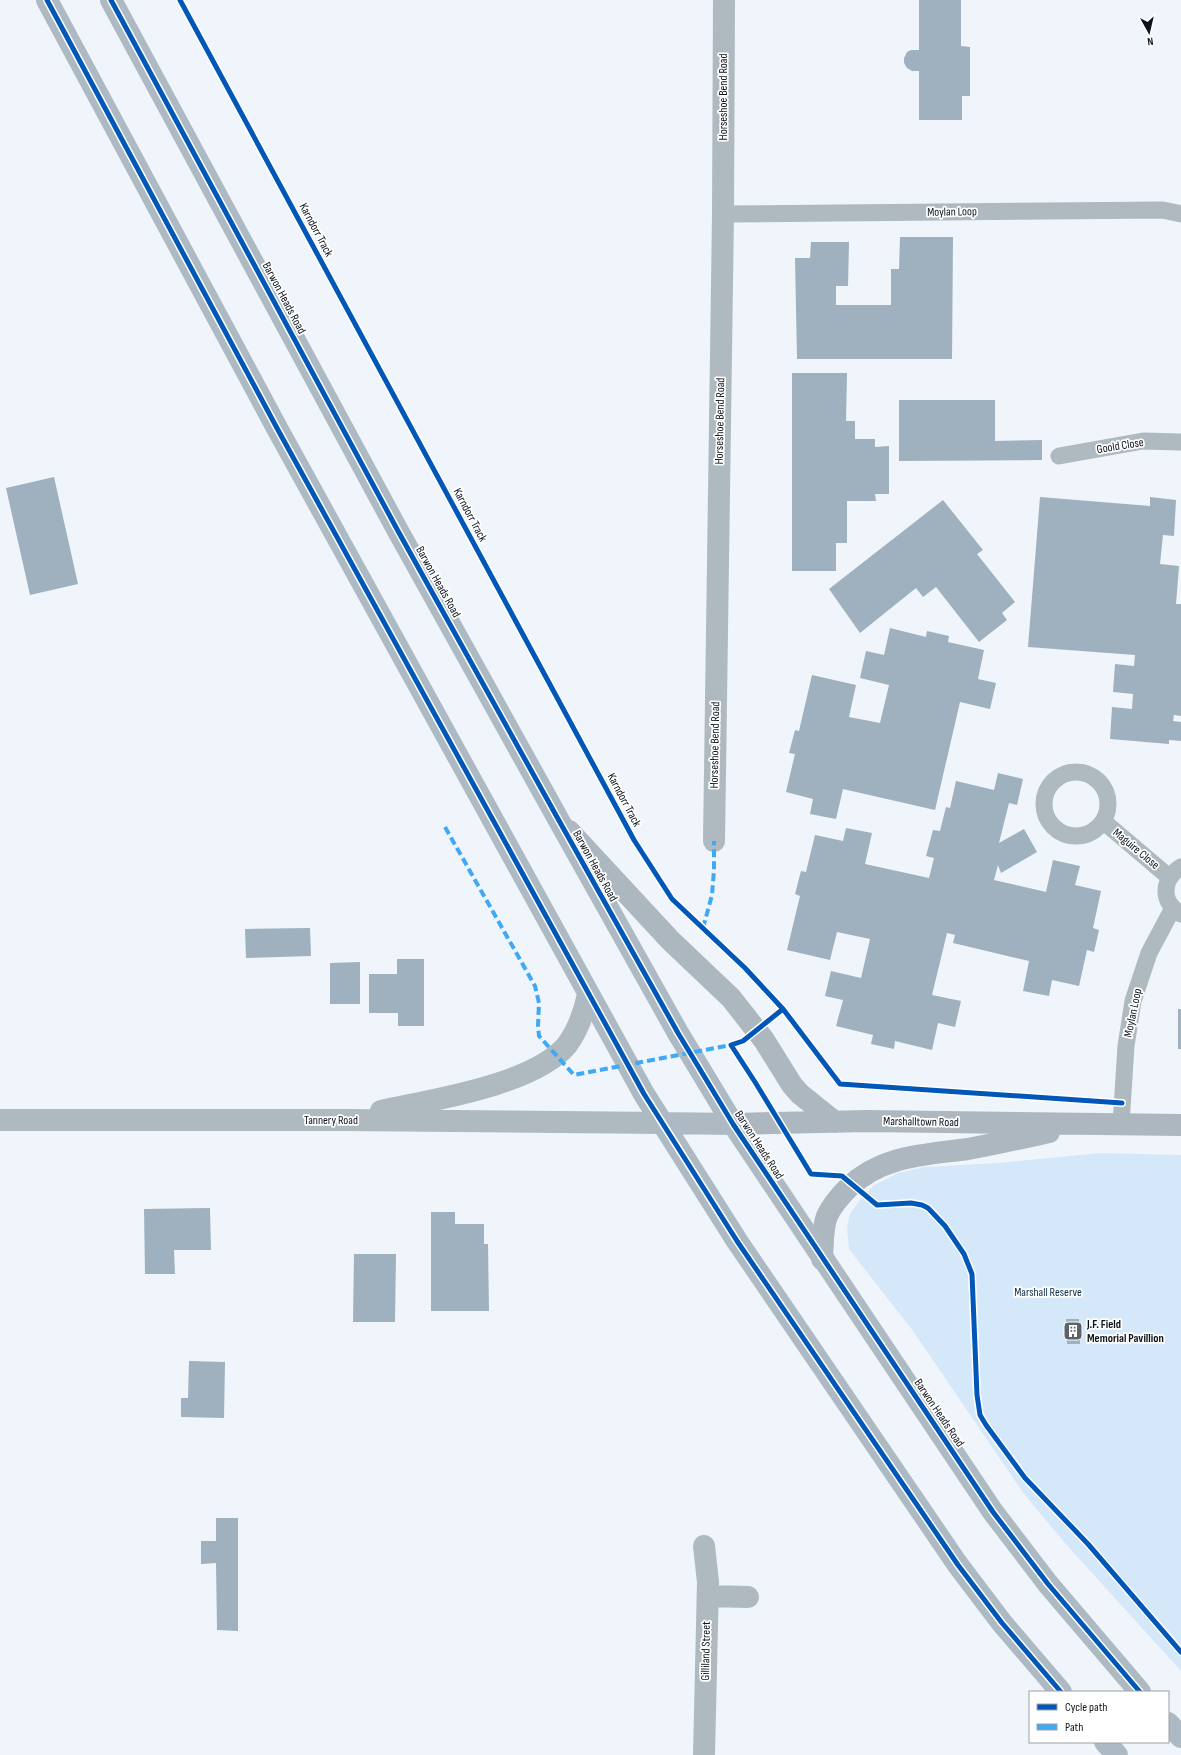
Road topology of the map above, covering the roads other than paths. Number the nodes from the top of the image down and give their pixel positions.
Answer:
1 (47, 0) edge
2 (111, 0) edge
3 (724, 0) edge
4 (723, 214) junction
5 (1181, 214) edge
6 (1181, 442) edge
7 (1059, 456) dead end
8 (557, 817) junction
9 (1103, 821) dead end
10 (714, 842) dead end
11 (1175, 872) edge
12 (1177, 911) edge
13 (588, 995) junction
14 (0, 1120) edge
15 (345, 1120) junction
16 (836, 1122) junction
17 (662, 1123) junction
18 (733, 1124) junction
19 (1090, 1124) junction
20 (1121, 1124) junction
21 (1181, 1125) edge
22 (822, 1259) junction
23 (704, 1546) dead end
24 (708, 1596) junction
25 (748, 1597) dead end
26 (1060, 1691) edge
27 (1139, 1691) edge
28 (1169, 1718) edge
29 (1169, 1724) edge
30 (1181, 1725) edge
31 (1181, 1737) edge
32 (1106, 1743) edge
33 (704, 1755) edge
34 (1117, 1755) edge

1 - 13 main road
2 - 8 main road, Barwon Heads Road
3 - 4 street, Horseshoe Bend Road
4 - 5 lane, Moylan Loop
4 - 10 street, Horseshoe Bend Road
6 - 7 lane, Goold Close
8 - 16 street
8 - 18 main road, Barwon Heads Road
9 - 11 lane, Maguire Close
11 - 12 lane
12 - 20 lane, Moylan Loop
13 - 15 street
13 - 17 main road
14 - 15 street, Tannery Road
15 - 17 street, Tannery Road
16 - 18 street, Marshalltown Road
16 - 19 street, Marshalltown Road
17 - 18 main road, Marshalltown Road
17 - 26 main road
18 - 22 main road, Barwon Heads Road
19 - 20 street, Marshalltown Road
19 - 22 street
20 - 21 street, Marshalltown Road
22 - 27 main road, Barwon Heads Road
23 - 24 street, Gilliland Street
24 - 25 street
24 - 33 street, Gilliland Street
28 - 30 street
29 - 31 main road
32 - 34 main road

